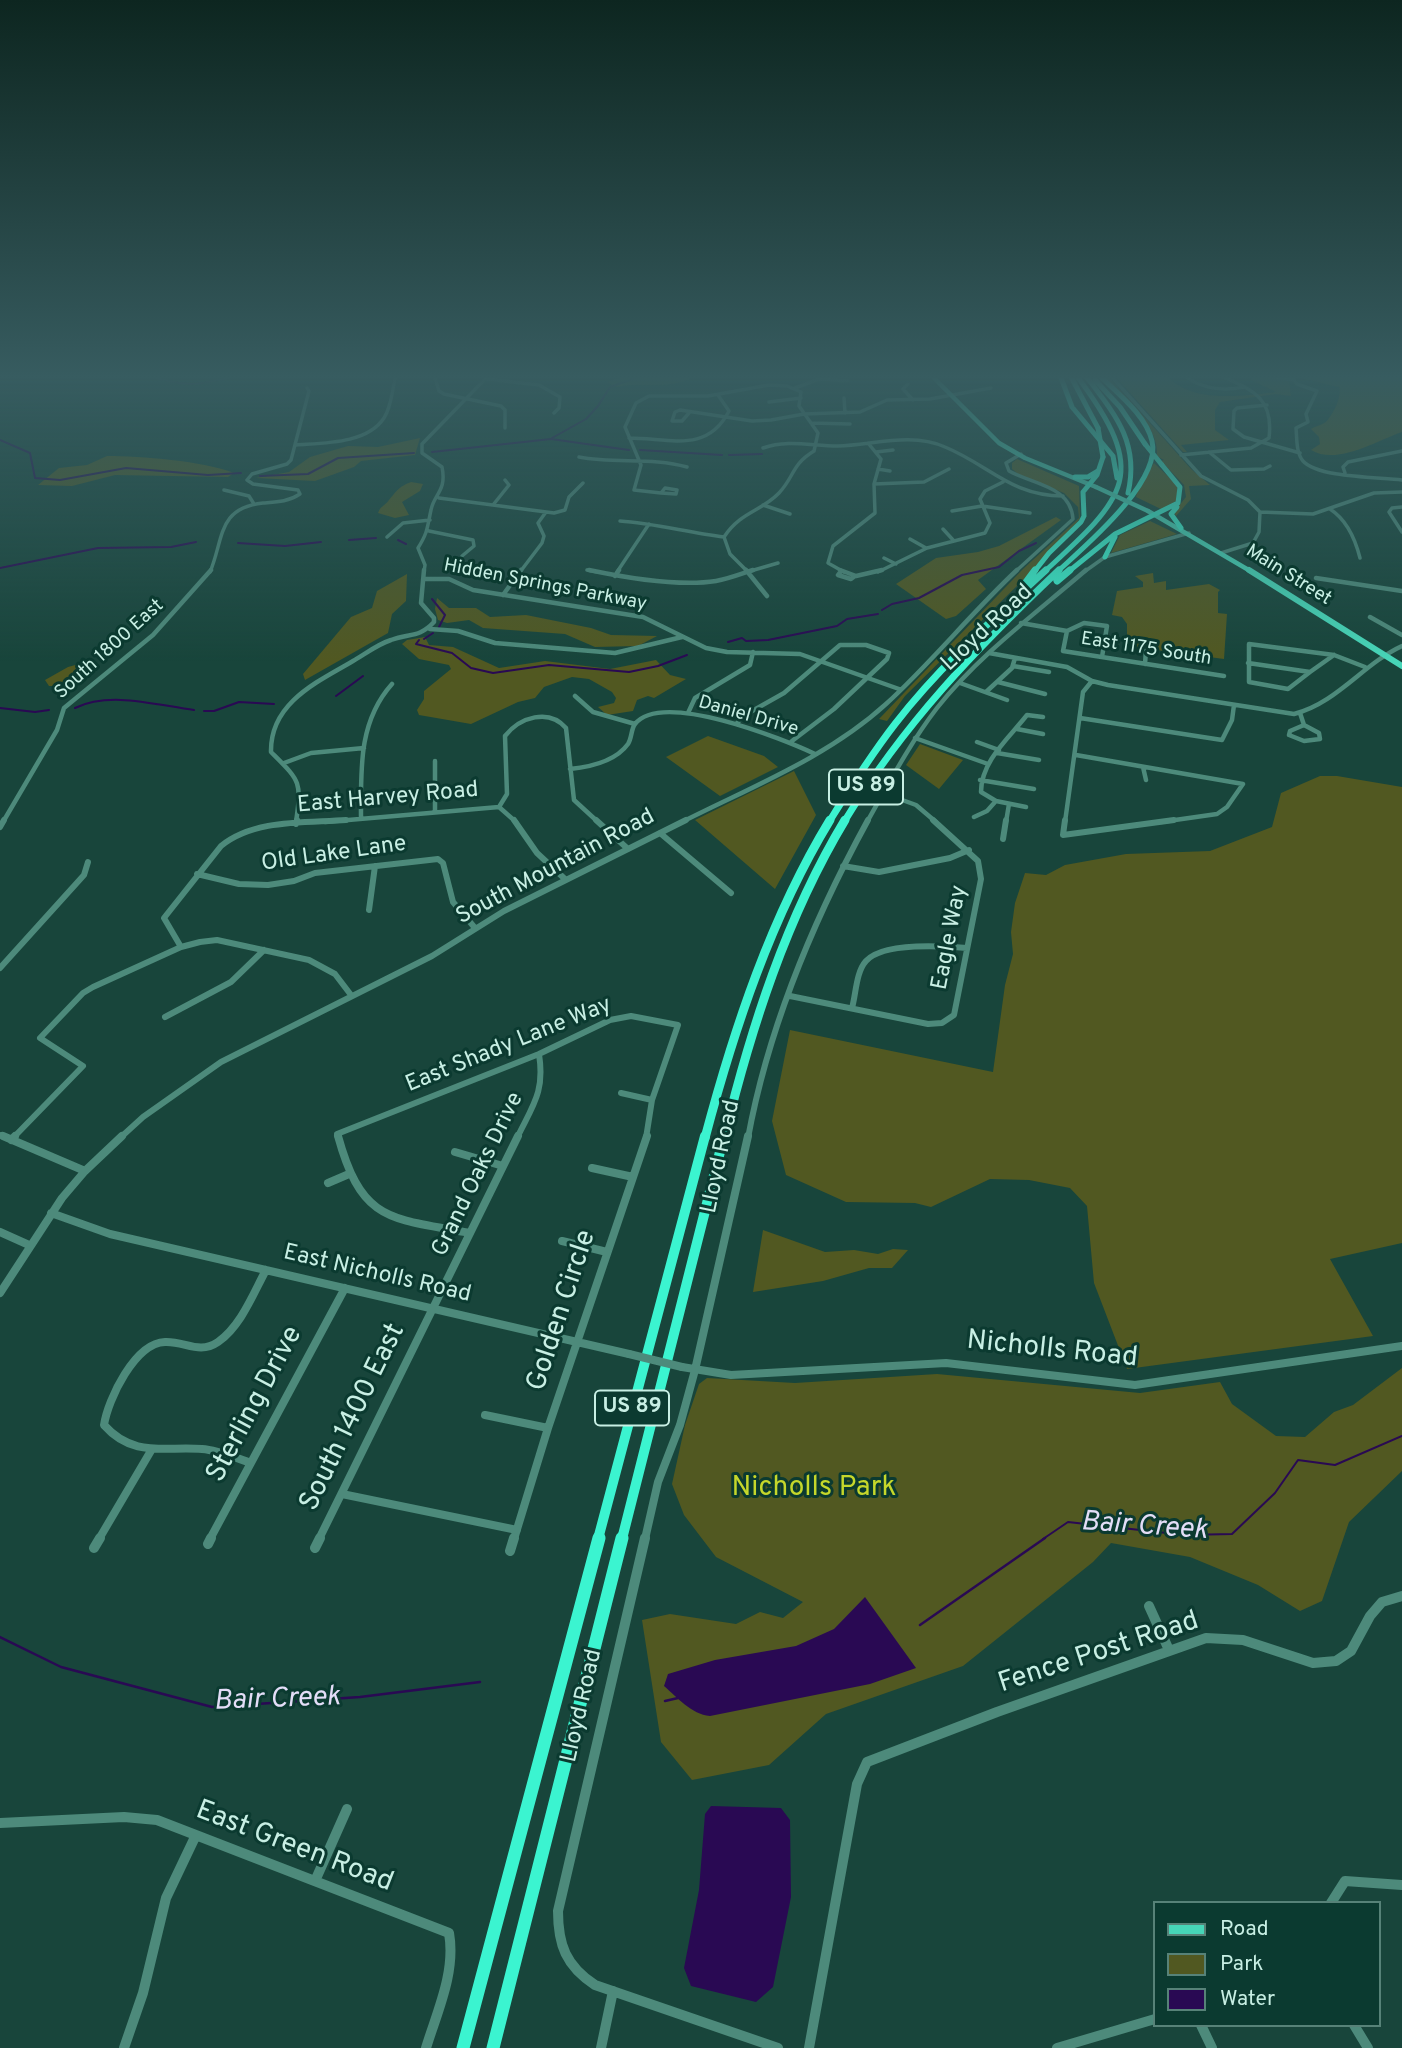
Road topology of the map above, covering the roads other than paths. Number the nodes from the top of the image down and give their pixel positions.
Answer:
1 (1100, 470) joint
2 (264, 471) edge
3 (443, 471) edge
4 (641, 471) edge
5 (793, 471) edge
6 (878, 471) edge
7 (946, 471) edge
8 (985, 471) edge
9 (1009, 471) edge
10 (1060, 471) edge
11 (1115, 471) edge
12 (1122, 471) edge
13 (1131, 471) edge
14 (1146, 471) edge
15 (1166, 471) edge
16 (1197, 471) edge
17 (1320, 471) edge
18 (1345, 473) joint
19 (1075, 477) junction
20 (505, 480) dead end
21 (1402, 480) edge
22 (1003, 482) junction
23 (583, 483) dead end
24 (874, 484) junction
25 (1093, 485) junction
26 (224, 490) dead end
27 (677, 490) dead end
28 (1402, 492) edge
29 (1063, 496) junction
30 (439, 498) junction
31 (254, 504) junction
32 (1110, 504) junction
33 (1177, 504) junction
34 (493, 505) junction
35 (763, 505) junction
36 (980, 505) junction
37 (1402, 507) edge
38 (1330, 509) junction
39 (1119, 510) junction
40 (952, 511) dead end
41 (546, 512) junction
42 (1260, 512) junction
43 (1030, 513) dead end
44 (790, 514) dead end
45 (1156, 514) junction
46 (430, 520) junction
47 (620, 521) dead end
48 (649, 524) junction
49 (1181, 528) junction
50 (943, 529) dead end
51 (429, 531) junction
52 (1402, 531) edge
53 (1118, 532) junction
54 (1189, 533) junction
55 (387, 537) dead end
56 (724, 537) junction
57 (910, 539) dead end
58 (954, 541) junction
59 (926, 548) junction
60 (1221, 553) junction
61 (462, 556) dead end
62 (1105, 557) junction
63 (884, 558) dead end
64 (1360, 558) dead end
65 (778, 563) dead end
66 (896, 564) junction
67 (587, 570) dead end
68 (749, 572) junction
69 (615, 576) junction
70 (1317, 578) dead end
71 (424, 579) junction
72 (1402, 591) edge
73 (503, 595) junction
74 (767, 596) dead end
75 (1011, 617) junction
76 (1370, 617) dead end
77 (994, 619) junction
78 (1021, 623) junction
79 (430, 629) junction
80 (1067, 631) junction
81 (1402, 635) edge
82 (683, 637) junction
83 (1402, 646) edge
84 (1146, 650) dead end
85 (753, 652) junction
86 (989, 653) junction
87 (1382, 654) junction
88 (1334, 655) junction
89 (1015, 657) junction
90 (1102, 657) junction
91 (820, 660) junction
92 (1248, 663) junction
93 (1144, 664) junction
94 (1013, 666) junction
95 (1402, 666) edge
96 (1366, 667) junction
97 (1049, 672) dead end
98 (1310, 672) junction
99 (1224, 676) dead end
100 (867, 677) junction
101 (998, 681) junction
102 (1092, 681) junction
103 (960, 683) junction
104 (392, 684) dead end
105 (899, 690) junction
106 (986, 692) junction
107 (1045, 694) dead end
108 (575, 695) dead end
109 (1007, 700) dead end
110 (1234, 705) junction
111 (688, 713) junction
112 (1300, 713) junction
113 (1043, 717) dead end
114 (1080, 718) junction
115 (635, 724) junction
116 (737, 724) junction
117 (1304, 725) junction
118 (1017, 729) junction
119 (1043, 734) dead end
120 (915, 738) junction
121 (792, 741) junction
122 (977, 742) dead end
123 (364, 748) junction
124 (998, 751) junction
125 (815, 754) junction
126 (1076, 755) junction
127 (1039, 760) dead end
128 (436, 761) dead end
129 (284, 763) junction
130 (988, 764) junction
131 (1143, 767) junction
132 (570, 769) junction
133 (980, 780) junction
134 (1146, 780) dead end
135 (1034, 789) dead end
136 (883, 793) junction
137 (995, 802) junction
138 (1009, 804) junction
139 (499, 807) junction
140 (1026, 807) dead end
141 (435, 812) junction
142 (974, 817) dead end
143 (361, 818) junction
144 (296, 824) junction
145 (0, 827) edge
146 (660, 833) junction
147 (1003, 839) dead end
148 (628, 849) junction
149 (969, 850) junction
150 (88, 862) dead end
151 (374, 866) junction
152 (843, 866) junction
153 (197, 874) junction
154 (566, 880) junction
155 (294, 881) junction
156 (294, 890) dead end
157 (731, 893) dead end
158 (369, 910) dead end
159 (475, 928) junction
160 (181, 947) junction
161 (967, 948) junction
162 (264, 950) junction
163 (0, 968) edge
164 (351, 995) junction
165 (790, 996) junction
166 (852, 1008) junction
167 (165, 1017) dead end
168 (539, 1054) junction
169 (657, 1084) joint
170 (621, 1093) dead end
171 (652, 1100) junction
172 (0, 1135) edge
173 (11, 1140) junction
174 (455, 1152) dead end
175 (503, 1166) junction
176 (593, 1168) dead end
177 (85, 1171) junction
178 (349, 1174) junction
179 (633, 1177) junction
180 (328, 1183) dead end
181 (51, 1213) junction
182 (0, 1232) edge
183 (470, 1233) junction
184 (562, 1241) dead end
185 (29, 1245) junction
186 (607, 1252) junction
187 (266, 1270) junction
188 (345, 1288) junction
189 (0, 1293) edge
190 (433, 1308) junction
191 (577, 1342) junction
192 (1402, 1346) edge
193 (695, 1370) junction
194 (485, 1415) dead end
195 (548, 1428) junction
196 (152, 1449) junction
197 (251, 1463) junction
198 (342, 1494) junction
199 (517, 1530) junction
200 (208, 1544) dead end
201 (94, 1548) dead end
202 (315, 1548) dead end
203 (510, 1551) dead end
204 (1402, 1596) edge
205 (1149, 1606) dead end
206 (1169, 1650) junction
207 (347, 1809) dead end
208 (0, 1823) edge
209 (196, 1835) junction
210 (315, 1881) junction
211 (1402, 1885) edge
212 (1332, 1901) edge
213 (613, 1991) junction
214 (1154, 2020) edge
215 (1202, 2027) edge
216 (1355, 2027) edge
217 (124, 2048) edge
218 (425, 2048) edge
219 (463, 2048) edge
220 (493, 2048) edge
221 (601, 2048) edge
222 (778, 2048) edge
223 (809, 2048) edge
224 (1058, 2048) edge
225 (1212, 2048) edge
226 (1368, 2048) edge

1 - 19 highway
1 - 25 highway
2 - 31 street
3 - 30 street
4 - 27 street
5 - 35 street
6 - 24 street
7 - 24 street
8 - 22 street
9 - 29 street
10 - 19 main road
11 - 32 highway
12 - 32 highway, US 89
13 - 39 highway, US 89
14 - 39 highway
15 - 33 highway, bridge
16 - 42 street
17 - 18 street
18 - 21 street
19 - 25 main road
20 - 34 street
22 - 29 street
22 - 36 street
23 - 41 street
24 - 66 street
25 - 45 main road, Main Street, bridge
25 - 77 highway
26 - 31 street
28 - 38 street
29 - 105 street, South Mountain Road
30 - 34 street
30 - 46 street
31 - 145 street, South 1800 East
32 - 77 highway, US 89
33 - 45 highway
33 - 49 highway
34 - 41 street
35 - 44 street
35 - 56 street
36 - 40 street
36 - 43 street
36 - 58 street
37 - 52 street
38 - 42 street
38 - 64 street
39 - 75 highway, US 89
41 - 73 street
42 - 60 street
45 - 49 main road, Main Street
45 - 53 highway
46 - 51 street
46 - 55 street
47 - 48 street
48 - 56 street
48 - 69 street
49 - 54 main road, Main Street
50 - 58 street
51 - 61 street
51 - 71 street
53 - 62 highway
53 - 75 highway
54 - 60 main road, Main Street
54 - 62 street, Lloyd Road
56 - 68 street
57 - 59 street
58 - 59 street
59 - 66 street
60 - 87 main road, Main Street
62 - 78 street, Lloyd Road
63 - 66 street
65 - 68 street
67 - 69 street
68 - 69 street
68 - 74 street
70 - 72 street
71 - 73 street, Hidden Springs Parkway
71 - 79 street
73 - 82 street, Hidden Springs Parkway
75 - 220 highway, US 89
76 - 81 street
77 - 219 highway, US 89
78 - 80 street
78 - 86 street, Lloyd Road
79 - 82 street
79 - 129 street
80 - 90 street, East 1175 South
80 - 90 street
82 - 85 street, Hidden Springs Parkway
83 - 87 street
84 - 93 street
85 - 91 street, Hidden Springs Parkway
85 - 111 street
86 - 89 street
86 - 103 street, Lloyd Road
87 - 95 main road, Main Street
87 - 96 street
88 - 92 street
88 - 96 street
88 - 98 street
89 - 94 street
89 - 102 street
90 - 93 street, East 1175 South
91 - 100 street, Hidden Springs Parkway
91 - 100 street
91 - 116 street
92 - 98 street
92 - 98 street
93 - 99 street, East 1175 South
94 - 97 street
94 - 101 street
96 - 112 street
100 - 105 street, Hidden Springs Parkway
100 - 121 street
101 - 106 street
101 - 107 street
102 - 110 street
102 - 114 street
103 - 106 street
103 - 120 street, Lloyd Road
104 - 123 street
105 - 125 street, South Mountain Road
106 - 109 street
108 - 115 street
110 - 112 street
110 - 114 street
111 - 115 street, Daniel Drive
111 - 116 street, Daniel Drive
112 - 117 street
113 - 118 street
114 - 126 street
115 - 132 street
116 - 121 street, Daniel Drive
117 - 117 street
118 - 119 street
118 - 124 street
120 - 130 street
120 - 136 street, Lloyd Road
121 - 125 street, Daniel Drive
122 - 124 street
123 - 129 street
123 - 143 street
124 - 127 street
124 - 130 street
125 - 146 street, South Mountain Road
126 - 131 street
126 - 131 street
128 - 141 street
129 - 144 street
130 - 133 street
131 - 134 street
132 - 139 street
132 - 148 street
133 - 135 street
133 - 137 street
136 - 149 street
136 - 152 street, Lloyd Road
137 - 138 street
137 - 142 street
138 - 140 street
138 - 147 street
139 - 141 street, East Harvey Road
139 - 154 street, East Harvey Road
141 - 143 street, East Harvey Road
143 - 144 street, East Harvey Road
144 - 153 street, East Harvey Road
146 - 148 street, South Mountain Road
146 - 157 street
148 - 154 street, South Mountain Road
149 - 152 street
149 - 161 street, Eagle Way
150 - 163 street
151 - 155 street, Old Lake Lane
151 - 158 street
151 - 159 street, Old Lake Lane
152 - 165 street, Lloyd Road
153 - 155 street, Old Lake Lane
153 - 160 street, East Harvey Road
154 - 159 street, South Mountain Road
155 - 156 street
159 - 164 street, South Mountain Road
160 - 162 street
160 - 173 street
161 - 166 street
161 - 166 street, Eagle Way
162 - 164 street
162 - 167 street
164 - 177 street, South Mountain Road
165 - 166 street, Eagle Way
165 - 193 street, Lloyd Road
168 - 169 street, East Shady Lane Way
168 - 175 street, Grand Oaks Drive
168 - 178 street, East Shady Lane Way
169 - 171 street, Golden Circle
170 - 171 street
171 - 179 street, Golden Circle
172 - 173 street
173 - 177 street
174 - 175 street
175 - 183 street, Grand Oaks Drive
176 - 179 street
177 - 181 street, South Mountain Road
178 - 180 street
178 - 183 street
179 - 186 street, Golden Circle
181 - 185 street, South Mountain Road
181 - 187 street, East Nicholls Road
182 - 185 street
183 - 190 street, Grand Oaks Drive
184 - 186 street
185 - 189 street, South Mountain Road
186 - 191 street, Golden Circle
187 - 188 street, East Nicholls Road
187 - 196 street
188 - 190 street, East Nicholls Road
188 - 197 street, Sterling Drive
190 - 191 street, East Nicholls Road
190 - 198 street, South 1400 East
191 - 193 street, East Nicholls Road, bridge
191 - 195 street, Golden Circle
192 - 193 street, Nicholls Road
193 - 213 street, Lloyd Road
194 - 195 street
195 - 199 street, Golden Circle
196 - 197 street
196 - 201 street
197 - 200 street, Sterling Drive
198 - 199 street
198 - 202 street, South 1400 East
199 - 203 street, Golden Circle
204 - 206 street, Fence Post Road
205 - 206 street
206 - 223 street, Fence Post Road
207 - 210 street
208 - 209 street, East Green Road
209 - 210 street, East Green Road
209 - 217 street
210 - 218 street, East Green Road
211 - 212 street
213 - 221 street
213 - 222 street
214 - 224 street
215 - 225 street
216 - 226 street

